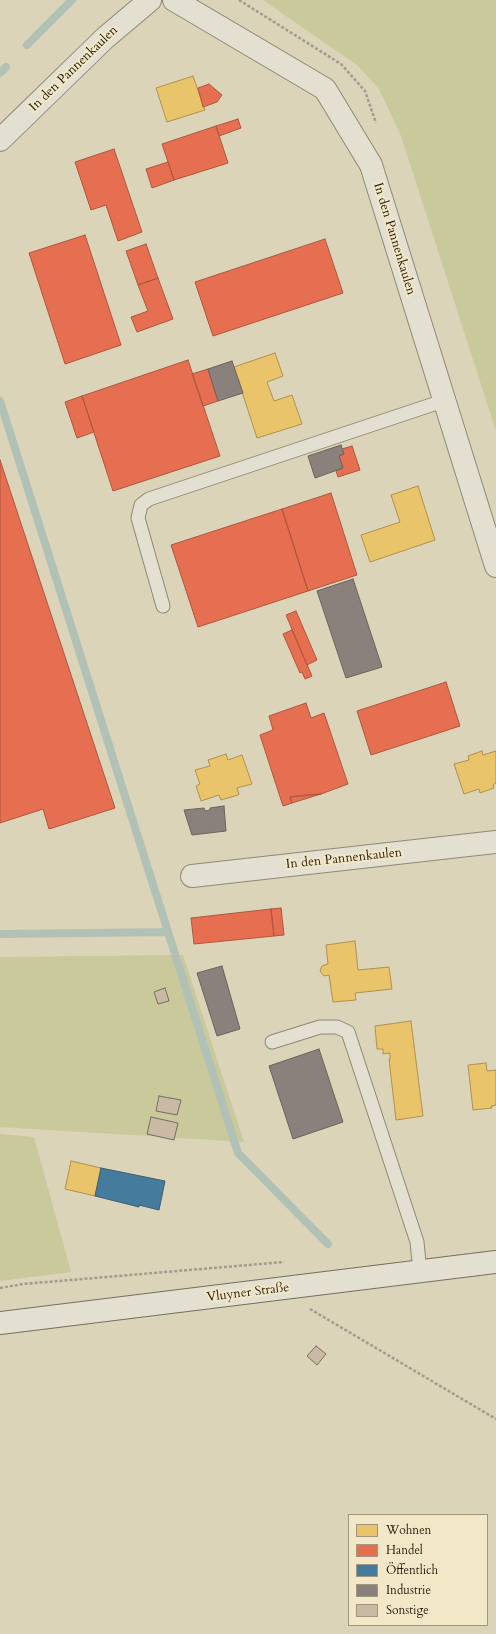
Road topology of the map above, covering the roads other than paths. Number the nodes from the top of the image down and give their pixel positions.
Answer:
1 (150, 0) edge
2 (174, 0) edge
3 (0, 140) edge
4 (444, 401) junction
5 (496, 566) edge
6 (163, 606) dead end
7 (496, 842) edge
8 (192, 876) dead end
9 (272, 1042) dead end
10 (496, 1262) edge
11 (420, 1272) junction
12 (0, 1323) edge

1 - 3 street, In den Pannenkaulen
2 - 4 street, In den Pannenkaulen
4 - 5 street, In den Pannenkaulen
4 - 6 lane
7 - 8 street, In den Pannenkaulen
9 - 11 lane
10 - 11 street, Vluyner Straße
11 - 12 street, Vluyner Straße

